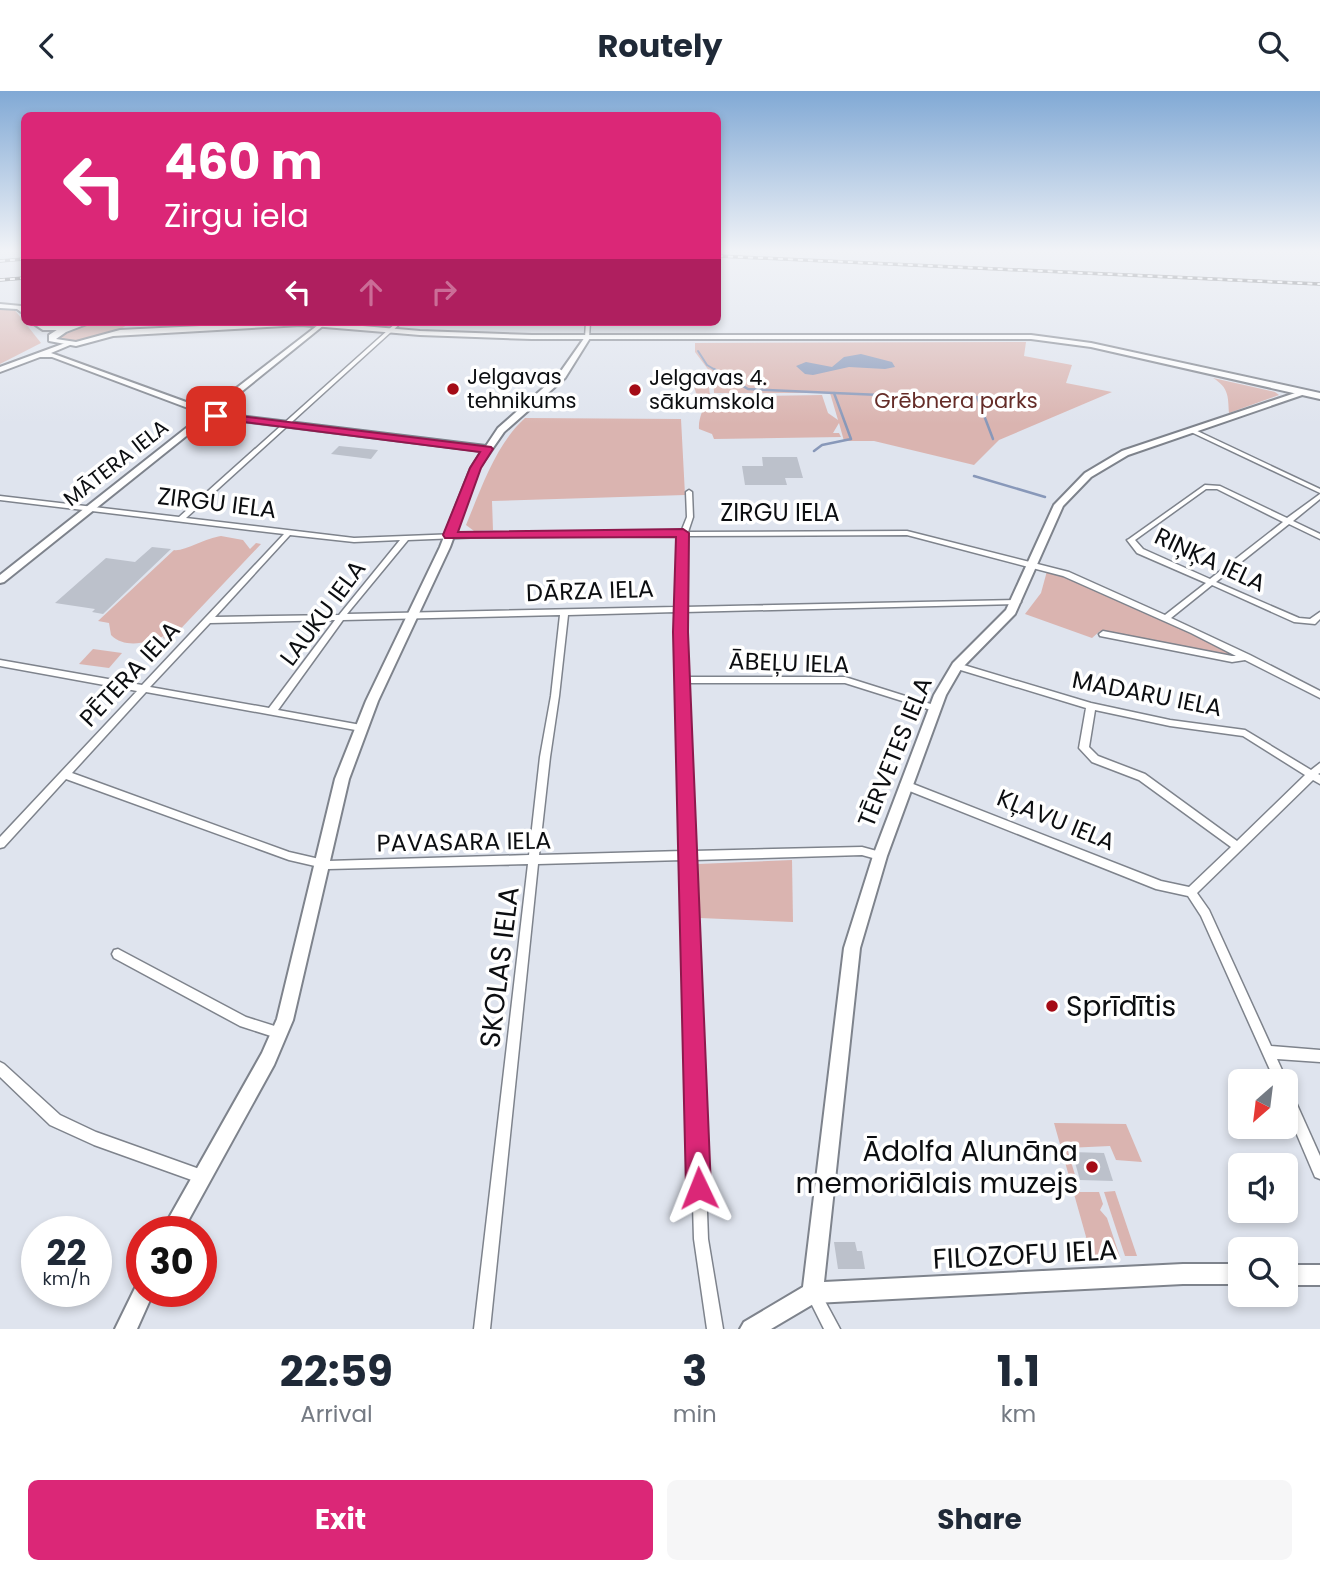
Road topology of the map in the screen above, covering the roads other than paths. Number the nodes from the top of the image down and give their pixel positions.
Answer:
1 (36, 326) edge
2 (40, 326) edge
3 (75, 326) edge
4 (128, 326) edge
5 (147, 326) edge
6 (216, 326) edge
7 (319, 326) edge
8 (341, 326) edge
9 (396, 326) edge
10 (588, 326) edge
11 (69, 328) junction
12 (176, 328) junction
13 (390, 331) junction
14 (114, 334) junction
15 (587, 338) junction
16 (52, 340) junction
17 (72, 344) junction
18 (38, 355) junction
19 (69, 360) junction
20 (10, 365) junction
21 (0, 370) edge
22 (1320, 386) edge
23 (1304, 393) junction
24 (1320, 396) edge
25 (209, 414) junction
26 (285, 424) junction
27 (1193, 431) junction
28 (487, 449) junction
29 (1320, 491) edge
30 (689, 492) dead end
31 (1320, 496) edge
32 (0, 498) edge
33 (89, 509) junction
34 (182, 518) junction
35 (1288, 522) junction
36 (289, 532) junction
37 (683, 533) junction
38 (450, 535) junction
39 (1320, 537) edge
40 (406, 538) junction
41 (1033, 565) junction
42 (0, 580) edge
43 (1210, 581) junction
44 (1017, 602) junction
45 (680, 608) junction
46 (564, 611) junction
47 (1320, 615) edge
48 (413, 616) junction
49 (341, 617) junction
50 (1166, 618) junction
51 (207, 620) junction
52 (1103, 634) dead end
53 (1247, 657) junction
54 (0, 663) edge
55 (957, 667) junction
56 (682, 680) junction
57 (143, 688) junction
58 (1320, 695) edge
59 (1091, 706) junction
60 (934, 708) junction
61 (272, 711) junction
62 (361, 728) junction
63 (64, 774) junction
64 (1318, 774) edge
65 (905, 785) junction
66 (0, 844) edge
67 (1238, 847) junction
68 (880, 856) junction
69 (690, 857) junction
70 (535, 862) junction
71 (320, 865) junction
72 (1195, 889) junction
73 (118, 954) dead end
74 (280, 1033) junction
75 (1268, 1052) junction
76 (1320, 1056) edge
77 (0, 1068) edge
78 (1276, 1069) edge
79 (1298, 1121) edge
80 (1320, 1172) edge
81 (200, 1176) junction
82 (180, 1216) edge
83 (1228, 1274) edge
84 (1298, 1275) edge
85 (1320, 1275) edge
86 (813, 1293) junction
87 (137, 1307) edge
88 (127, 1329) edge
89 (482, 1329) edge
90 (715, 1329) edge
91 (751, 1329) edge
92 (832, 1329) edge

1 - 16 street
2 - 11 street
3 - 11 main road
4 - 14 main road
5 - 12 main road
6 - 12 main road
7 - 25 street, MĀTERA IELA
8 - 13 main road
9 - 13 street
10 - 15 street
11 - 16 main road
12 - 14 main road
13 - 15 main road
13 - 26 street
14 - 17 main road
15 - 23 main road
15 - 28 street
16 - 17 main road
16 - 20 street
17 - 18 main road
17 - 19 street
18 - 19 street
18 - 20 main road
19 - 25 street
20 - 21 main road
22 - 23 main road, TĒRVETES IELA
23 - 24 main road
23 - 27 street, TĒRVETES IELA
25 - 26 street
25 - 33 street, MĀTERA IELA
26 - 28 street
26 - 34 street
27 - 29 street
27 - 41 street, TĒRVETES IELA
28 - 38 street
30 - 37 street
31 - 35 street
32 - 33 street, ZIRGU IELA
33 - 34 street, ZIRGU IELA
33 - 42 street, MĀTERA IELA
34 - 36 street, ZIRGU IELA
35 - 39 street, RIŅĶA IELA
35 - 43 street
35 - 43 street, RIŅĶA IELA
36 - 40 street, ZIRGU IELA
36 - 51 street, PĒTERA IELA
37 - 38 street, ZIRGU IELA
37 - 41 street, ZIRGU IELA
37 - 45 street
38 - 40 street, ZIRGU IELA
38 - 48 street
40 - 49 street, LAUKU IELA
41 - 44 street, TĒRVETES IELA
41 - 50 street, ZIRGU IELA
43 - 47 street, RIŅĶA IELA
43 - 50 street
44 - 45 street, DĀRZA IELA
44 - 55 street, TĒRVETES IELA
45 - 46 street, DĀRZA IELA
45 - 56 street
46 - 48 street, DĀRZA IELA
46 - 70 street, SKOLAS IELA
48 - 49 street, DĀRZA IELA
48 - 62 main road
49 - 51 street, DĀRZA IELA
49 - 61 street, LAUKU IELA
50 - 53 street, ZIRGU IELA
51 - 57 street, PĒTERA IELA
52 - 53 street
53 - 58 street, ZIRGU IELA
54 - 57 street
55 - 59 street, MADARU IELA
55 - 60 street, TĒRVETES IELA
56 - 60 street, ĀBEĻU IELA
56 - 69 street
57 - 61 street
57 - 63 street, PĒTERA IELA
59 - 64 street, MADARU IELA
59 - 67 street
60 - 65 street, TĒRVETES IELA
61 - 62 street
62 - 71 street
63 - 66 street, PĒTERA IELA
63 - 71 street, PAVASARA IELA
64 - 67 street
65 - 68 street, TĒRVETES IELA
65 - 72 street, KĻAVU IELA
67 - 72 street
68 - 69 street, PAVASARA IELA
68 - 86 main road, TĒRVETES IELA
69 - 70 street, PAVASARA IELA
69 - 90 street
70 - 71 street, PAVASARA IELA
70 - 89 street, SKOLAS IELA
71 - 74 street
72 - 75 street
73 - 74 street
74 - 81 street
75 - 76 street
75 - 78 street
77 - 81 street
79 - 80 street
81 - 82 street
83 - 86 street, FILOZOFU IELA
84 - 85 street
86 - 91 street
86 - 92 street
87 - 88 street

